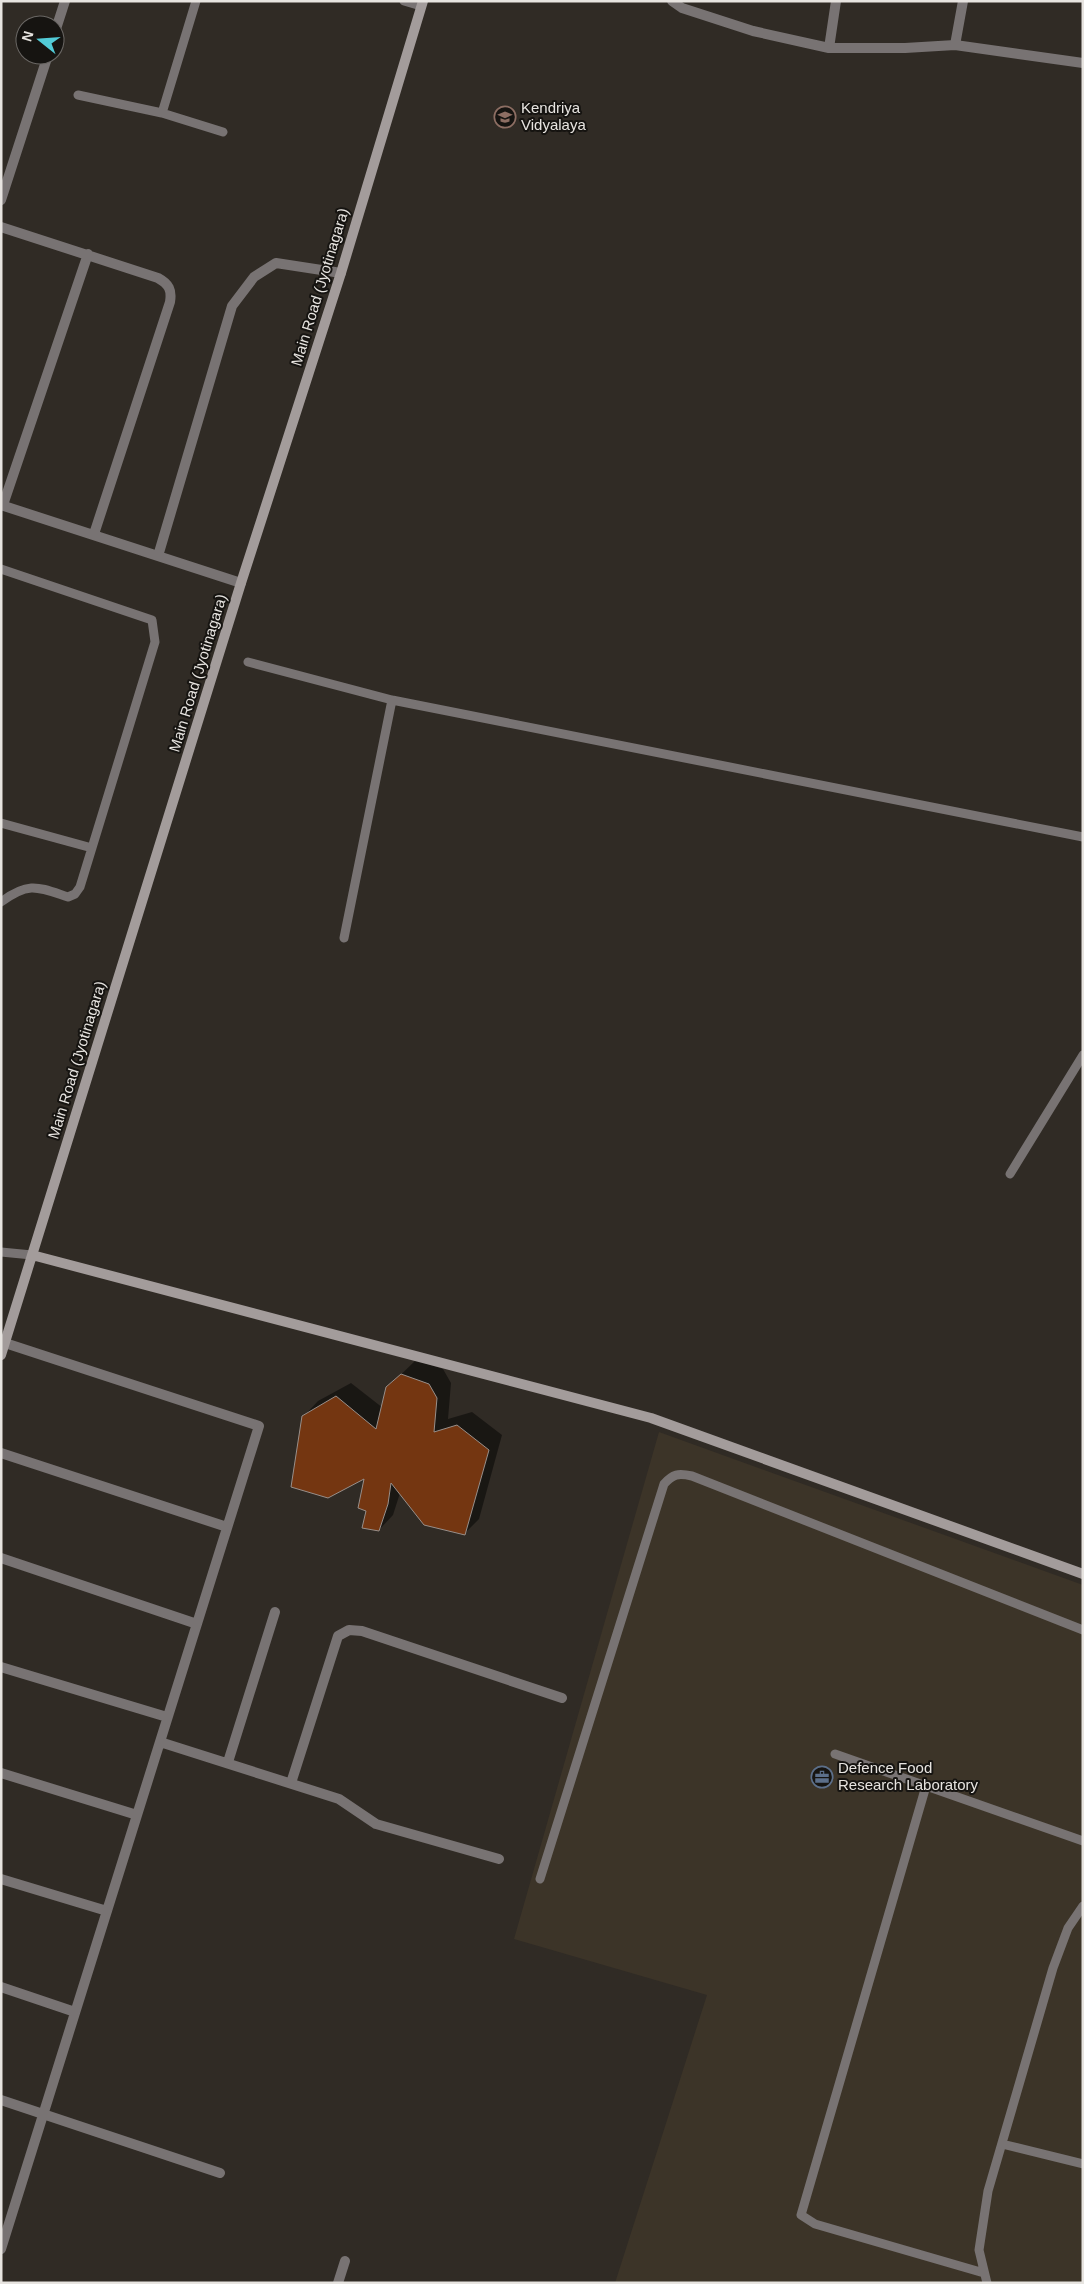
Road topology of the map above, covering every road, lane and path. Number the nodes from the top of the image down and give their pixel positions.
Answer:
1 (65, 1) edge
2 (196, 1) edge
3 (404, 1) edge
4 (672, 1) edge
5 (836, 1) edge
6 (963, 1) edge
7 (422, 4) edge
8 (684, 5) edge
9 (60, 15) edge
10 (955, 45) junction
11 (829, 48) junction
12 (1083, 63) edge
13 (45, 65) edge
14 (78, 95) dead end
15 (162, 113) junction
16 (223, 132) dead end
17 (1, 200) edge
18 (1, 227) edge
19 (88, 254) junction
20 (341, 273) junction
21 (2, 505) edge
22 (94, 534) junction
23 (158, 556) junction
24 (1, 569) edge
25 (241, 583) junction
26 (248, 662) dead end
27 (392, 700) junction
28 (1, 823) edge
29 (1083, 837) edge
30 (92, 848) junction
31 (1, 902) edge
32 (344, 938) dead end
33 (1083, 1055) edge
34 (1010, 1174) dead end
35 (1, 1252) edge
36 (32, 1255) junction
37 (5, 1343) junction
38 (1, 1354) edge
39 (1, 1453) edge
40 (227, 1527) junction
41 (1, 1558) edge
42 (1083, 1574) edge
43 (275, 1612) dead end
44 (197, 1624) junction
45 (1083, 1630) edge
46 (1, 1667) edge
47 (562, 1698) dead end
48 (168, 1717) junction
49 (160, 1742) junction
50 (835, 1754) dead end
51 (228, 1762) junction
52 (1, 1773) edge
53 (291, 1783) junction
54 (926, 1786) junction
55 (137, 1815) junction
56 (1083, 1841) edge
57 (499, 1859) dead end
58 (1, 1879) edge
59 (540, 1879) dead end
60 (1083, 1906) edge
61 (107, 1912) junction
62 (1, 1987) edge
63 (75, 2012) junction
64 (1, 2100) edge
65 (43, 2114) junction
66 (1002, 2144) junction
67 (1083, 2164) edge
68 (220, 2172) dead end
69 (1, 2249) edge
70 (345, 2261) dead end
71 (984, 2273) junction
72 (338, 2283) edge
73 (987, 2283) edge

1 - 9 street
2 - 15 lane
3 - 7 lane
4 - 8 street
5 - 11 street
6 - 10 street
7 - 20 street, Main Road (Jyotinagara)
8 - 11 street
10 - 11 street
10 - 12 street
13 - 17 street
14 - 15 lane
15 - 16 lane
18 - 19 street
19 - 21 street
19 - 22 street
20 - 23 street
20 - 25 street, Main Road (Jyotinagara)
21 - 22 street
22 - 23 street
23 - 25 street
24 - 30 lane
25 - 36 street, Main Road (Jyotinagara)
26 - 27 lane
27 - 29 lane
27 - 32 lane
28 - 30 lane
30 - 31 lane
33 - 34 lane
35 - 36 lane
36 - 37 street, Main Road (Jyotinagara)
36 - 42 street
37 - 38 street, Main Road (Jyotinagara)
37 - 40 street
39 - 40 street
40 - 44 street
41 - 44 street
43 - 51 street
44 - 48 street
45 - 59 lane
46 - 48 street
47 - 53 street
48 - 49 street
49 - 51 street
49 - 55 street
50 - 54 lane
51 - 53 street
52 - 55 street
53 - 57 street
54 - 56 lane
54 - 71 lane
55 - 61 street
58 - 61 street
60 - 66 lane
61 - 63 street
62 - 63 street
63 - 65 street
64 - 65 street
65 - 68 street
65 - 69 street
66 - 67 lane
66 - 71 lane
70 - 72 street
71 - 73 lane

